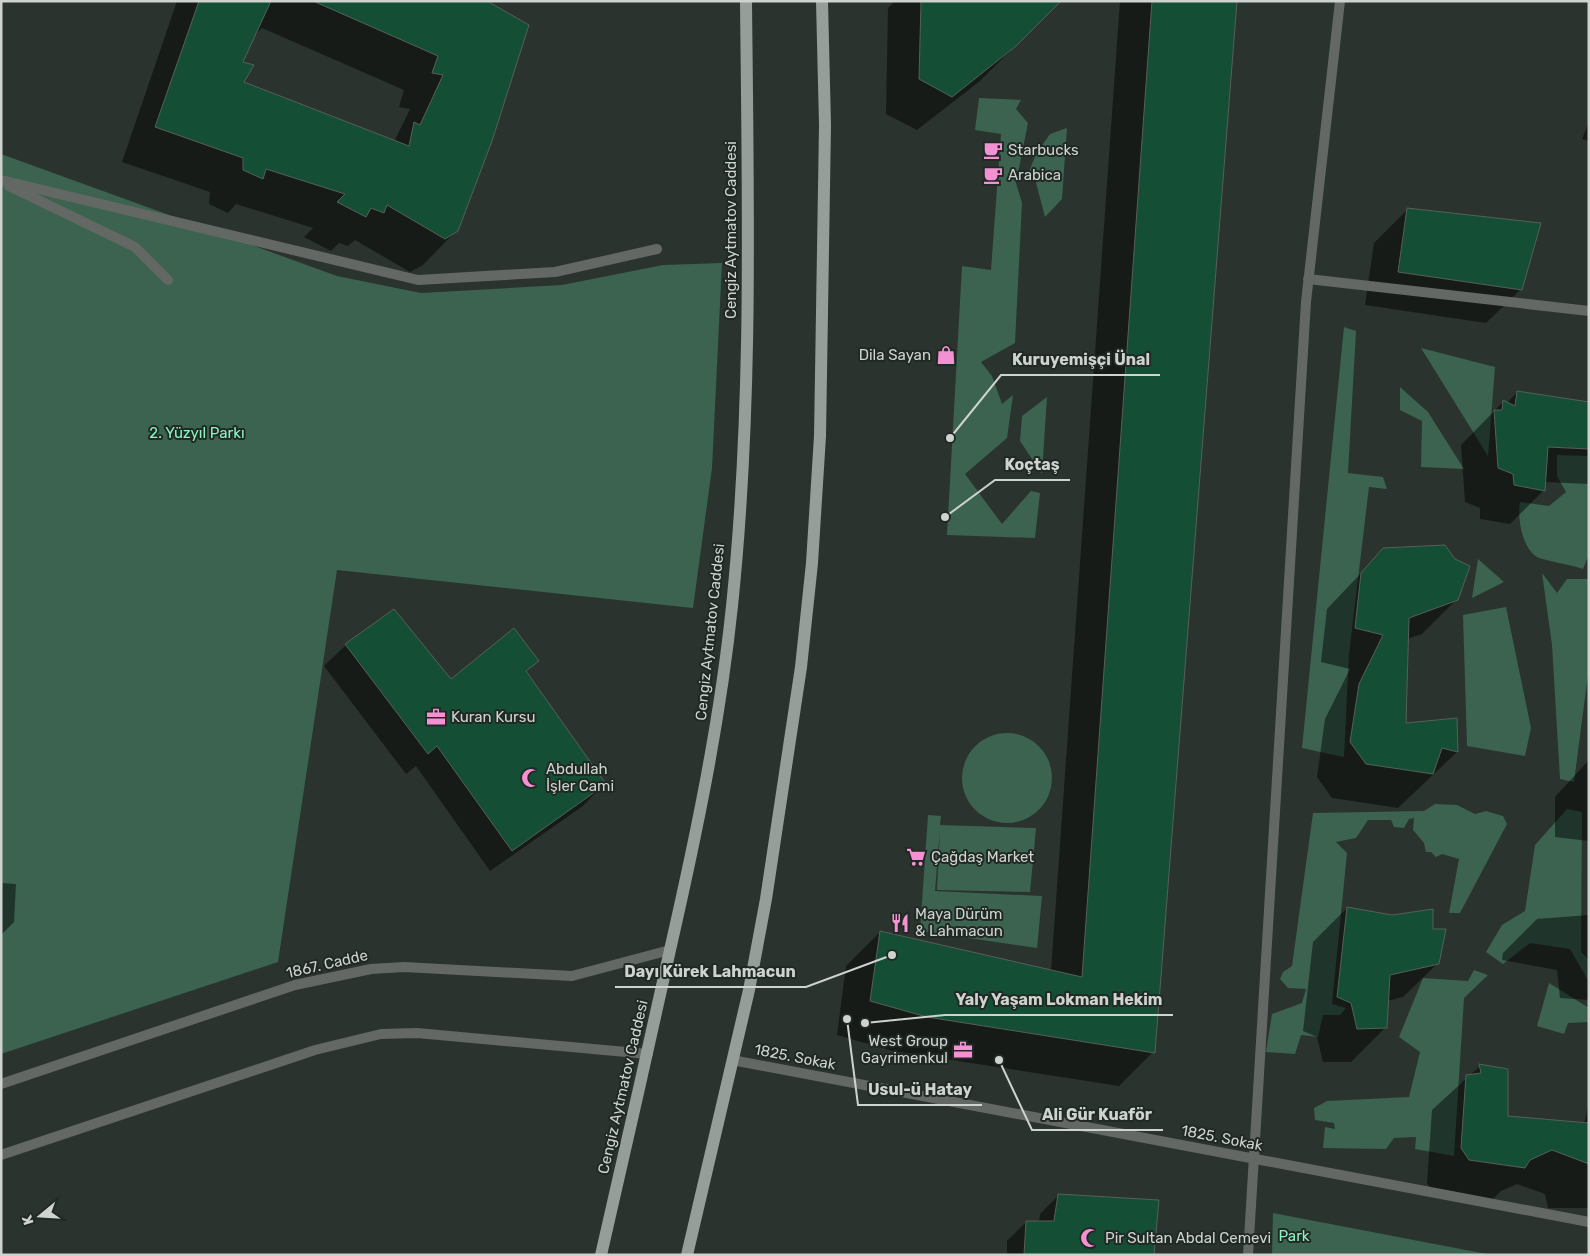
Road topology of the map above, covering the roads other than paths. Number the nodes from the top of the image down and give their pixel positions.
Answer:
1 (746, 1) edge
2 (822, 1) edge
3 (1340, 1) edge
4 (1, 181) edge
5 (657, 249) dead end
6 (168, 280) dead end
7 (1308, 280) junction
8 (1589, 311) edge
9 (670, 950) junction
10 (648, 1054) junction
11 (732, 1060) junction
12 (1, 1084) edge
13 (1, 1155) edge
14 (1254, 1160) junction
15 (1589, 1222) edge
16 (602, 1255) edge
17 (687, 1255) edge
18 (1248, 1255) edge

1 - 9 main road, Cengiz Aytmatov Caddesi
2 - 11 main road
3 - 7 street
4 - 5 street
4 - 6 street
7 - 8 street
7 - 14 street
9 - 10 main road, Cengiz Aytmatov Caddesi
9 - 12 street, 1867. Cadde
10 - 13 street
10 - 16 main road, Cengiz Aytmatov Caddesi
11 - 14 street, 1825. Sokak
11 - 17 main road
14 - 15 street, 1825. Sokak
14 - 18 street

